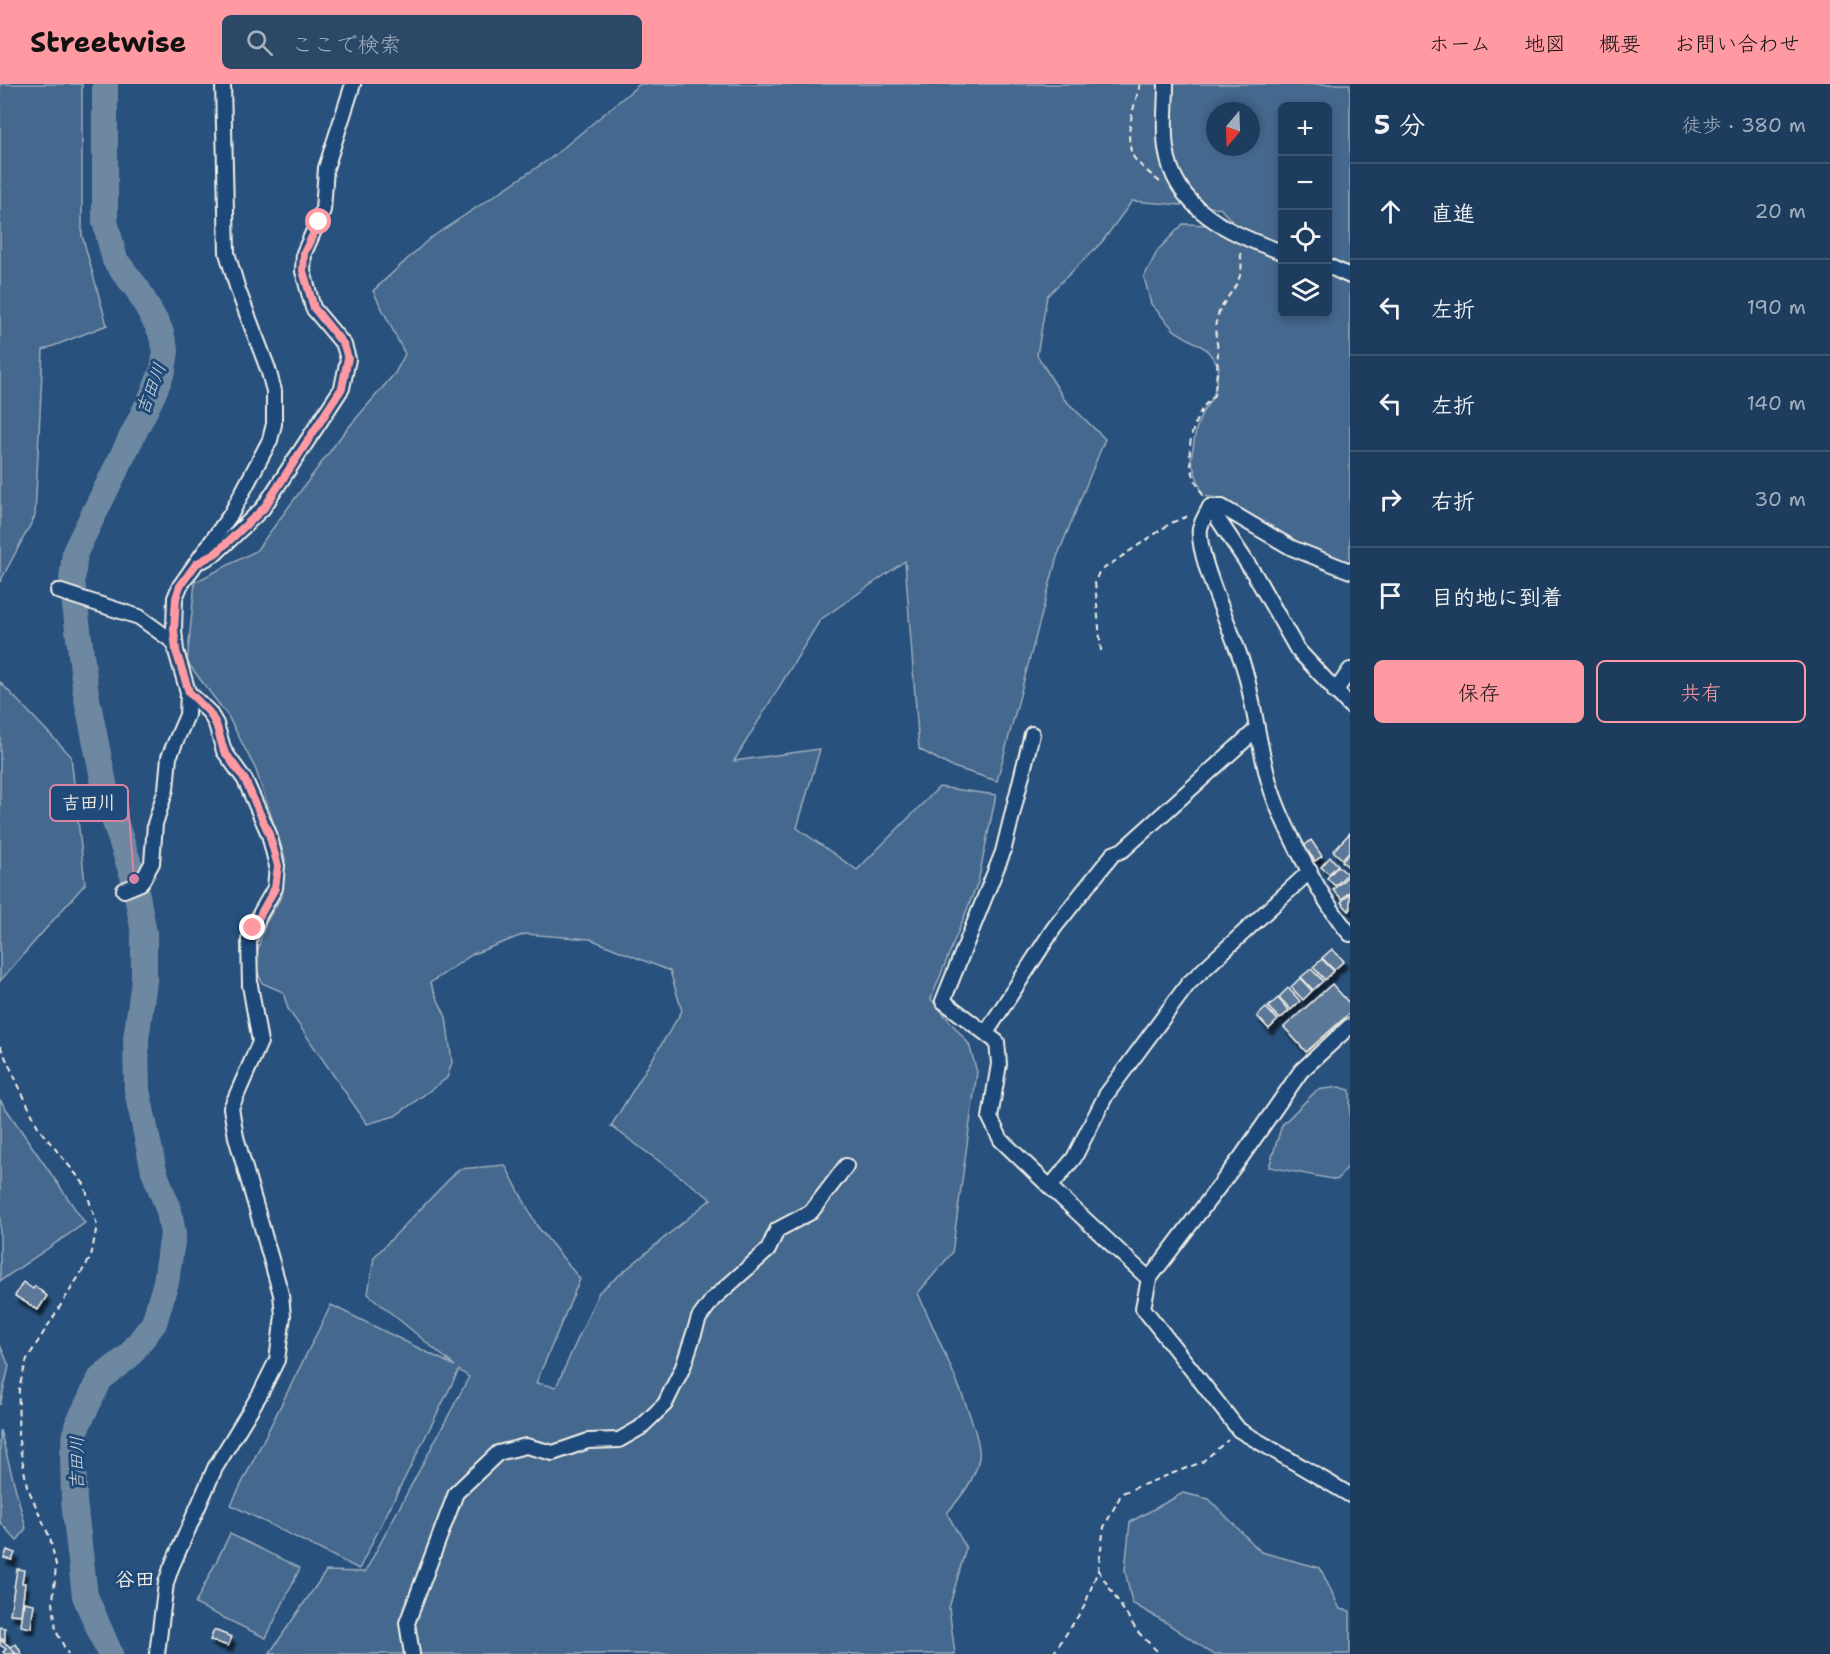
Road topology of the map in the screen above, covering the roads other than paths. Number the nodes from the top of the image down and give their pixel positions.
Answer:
1 (223, 84) edge
2 (353, 84) edge
3 (1166, 84) edge
4 (1278, 250) edge
5 (1332, 269) edge
6 (1350, 276) edge
7 (1210, 507) junction
8 (196, 564) junction
9 (1350, 571) edge
10 (58, 591) dead end
11 (175, 643) junction
12 (1350, 670) edge
13 (189, 692) junction
14 (1335, 692) junction
15 (1350, 706) edge
16 (1257, 729) junction
17 (1032, 734) dead end
18 (1310, 871) junction
19 (124, 890) dead end
20 (1350, 934) edge
21 (1350, 1026) edge
22 (986, 1034) junction
23 (846, 1166) dead end
24 (1050, 1187) junction
25 (1149, 1280) junction
26 (1350, 1495) edge
27 (157, 1654) edge
28 (412, 1654) edge

1 - 8 street
2 - 8 street
3 - 4 street
5 - 6 street
7 - 9 street
7 - 14 street
7 - 16 street
8 - 11 street
10 - 11 street
11 - 13 street
12 - 14 street
13 - 19 street
13 - 27 street
14 - 15 street
16 - 18 street
16 - 22 street
17 - 22 street
18 - 20 street
18 - 24 street
21 - 25 street
22 - 24 street
23 - 28 street
24 - 25 street
25 - 26 street

